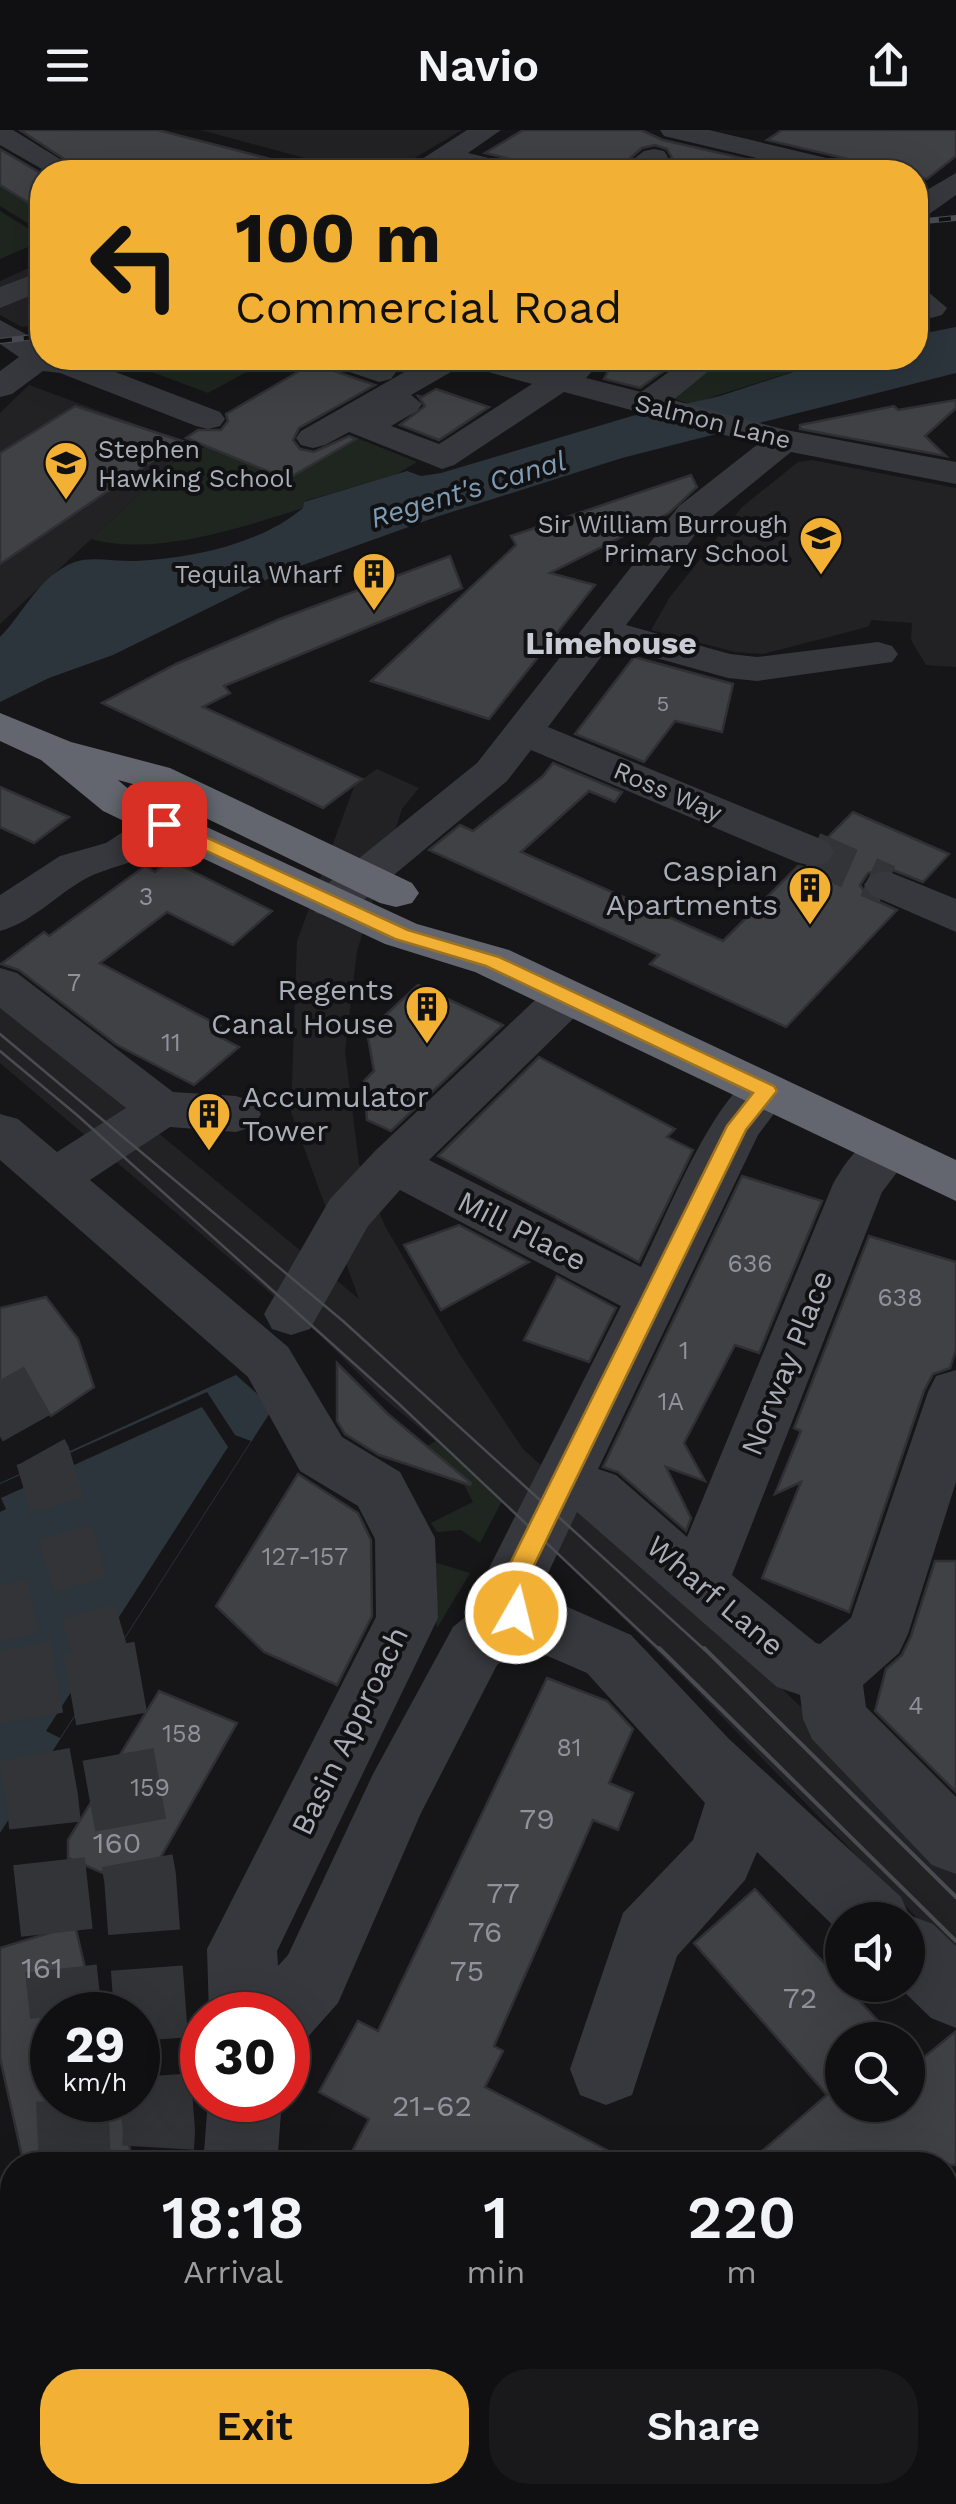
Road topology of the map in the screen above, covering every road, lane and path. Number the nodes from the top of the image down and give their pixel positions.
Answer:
1 (487, 130) edge
2 (674, 130) edge
3 (1, 136) edge
4 (739, 136) edge
5 (66, 139) dead end
6 (36, 154) junction
7 (445, 156) junction
8 (46, 160) edge
9 (438, 160) edge
10 (462, 160) edge
11 (807, 160) edge
12 (3, 268) edge
13 (30, 270) edge
14 (30, 279) edge
15 (0, 300) edge
16 (0, 330) edge
17 (21, 364) edge
18 (81, 370) edge
19 (374, 370) edge
20 (445, 370) edge
21 (455, 370) edge
22 (514, 370) edge
23 (576, 370) edge
24 (696, 370) edge
25 (380, 372) dead end
26 (560, 382) junction
27 (405, 404) dead end
28 (522, 407) junction
29 (655, 407) junction
30 (208, 419) dead end
31 (770, 436) junction
32 (313, 438) dead end
33 (956, 473) edge
34 (598, 630) junction
35 (878, 654) dead end
36 (0, 725) edge
37 (522, 731) junction
38 (159, 807) junction
39 (812, 852) tunnel mouth
40 (887, 884) tunnel mouth
41 (348, 890) junction
42 (0, 916) edge
43 (956, 917) edge
44 (0, 984) edge
45 (568, 997) junction
46 (766, 1091) junction
47 (161, 1109) junction
48 (236, 1114) dead end
49 (0, 1132) edge
50 (888, 1150) junction
51 (393, 1164) junction
52 (54, 1179) junction
53 (956, 1182) edge
54 (652, 1297) junction
55 (291, 1314) dead end
56 (953, 1409) edge
57 (596, 1492) dead end
58 (698, 1584) junction
59 (516, 1613) junction
60 (830, 1674) junction
61 (741, 1794) junction
62 (956, 1843) edge
63 (858, 1902) edge
64 (925, 1964) edge
65 (243, 1992) edge
66 (301, 1992) edge
67 (956, 1993) edge
68 (606, 2069) dead end
69 (243, 2122) edge
70 (241, 2152) edge

1 - 7 street
2 - 4 street
3 - 6 street
4 - 11 street
5 - 6 street
6 - 8 street
7 - 9 street
7 - 10 street
12 - 13 street
14 - 15 street
16 - 17 street
18 - 30 street
19 - 25 street
20 - 32 street
21 - 28 street
22 - 26 street, Salmon Lane
23 - 26 street
24 - 29 street
26 - 28 street
26 - 29 street, Salmon Lane
27 - 28 street
29 - 31 street, Salmon Lane
31 - 33 street, Salmon Lane
31 - 34 street
34 - 35 street
34 - 37 street
36 - 38 highway
37 - 39 street, Ross Way
37 - 41 street
38 - 41 highway
38 - 42 street
40 - 43 street
41 - 45 highway
44 - 47 street
45 - 46 highway
45 - 51 street
46 - 50 highway
46 - 54 street
47 - 48 street
47 - 52 street
49 - 52 street, Basin Approach
50 - 53 highway
50 - 58 street, Norway Place
51 - 54 street, Mill Place
51 - 55 street
52 - 65 street, Basin Approach
54 - 59 street
56 - 60 street
57 - 58 street, Wharf Lane
58 - 60 street, Wharf Lane
59 - 61 street
59 - 66 street
60 - 62 street
61 - 63 street
61 - 68 street
64 - 67 street
69 - 70 street

